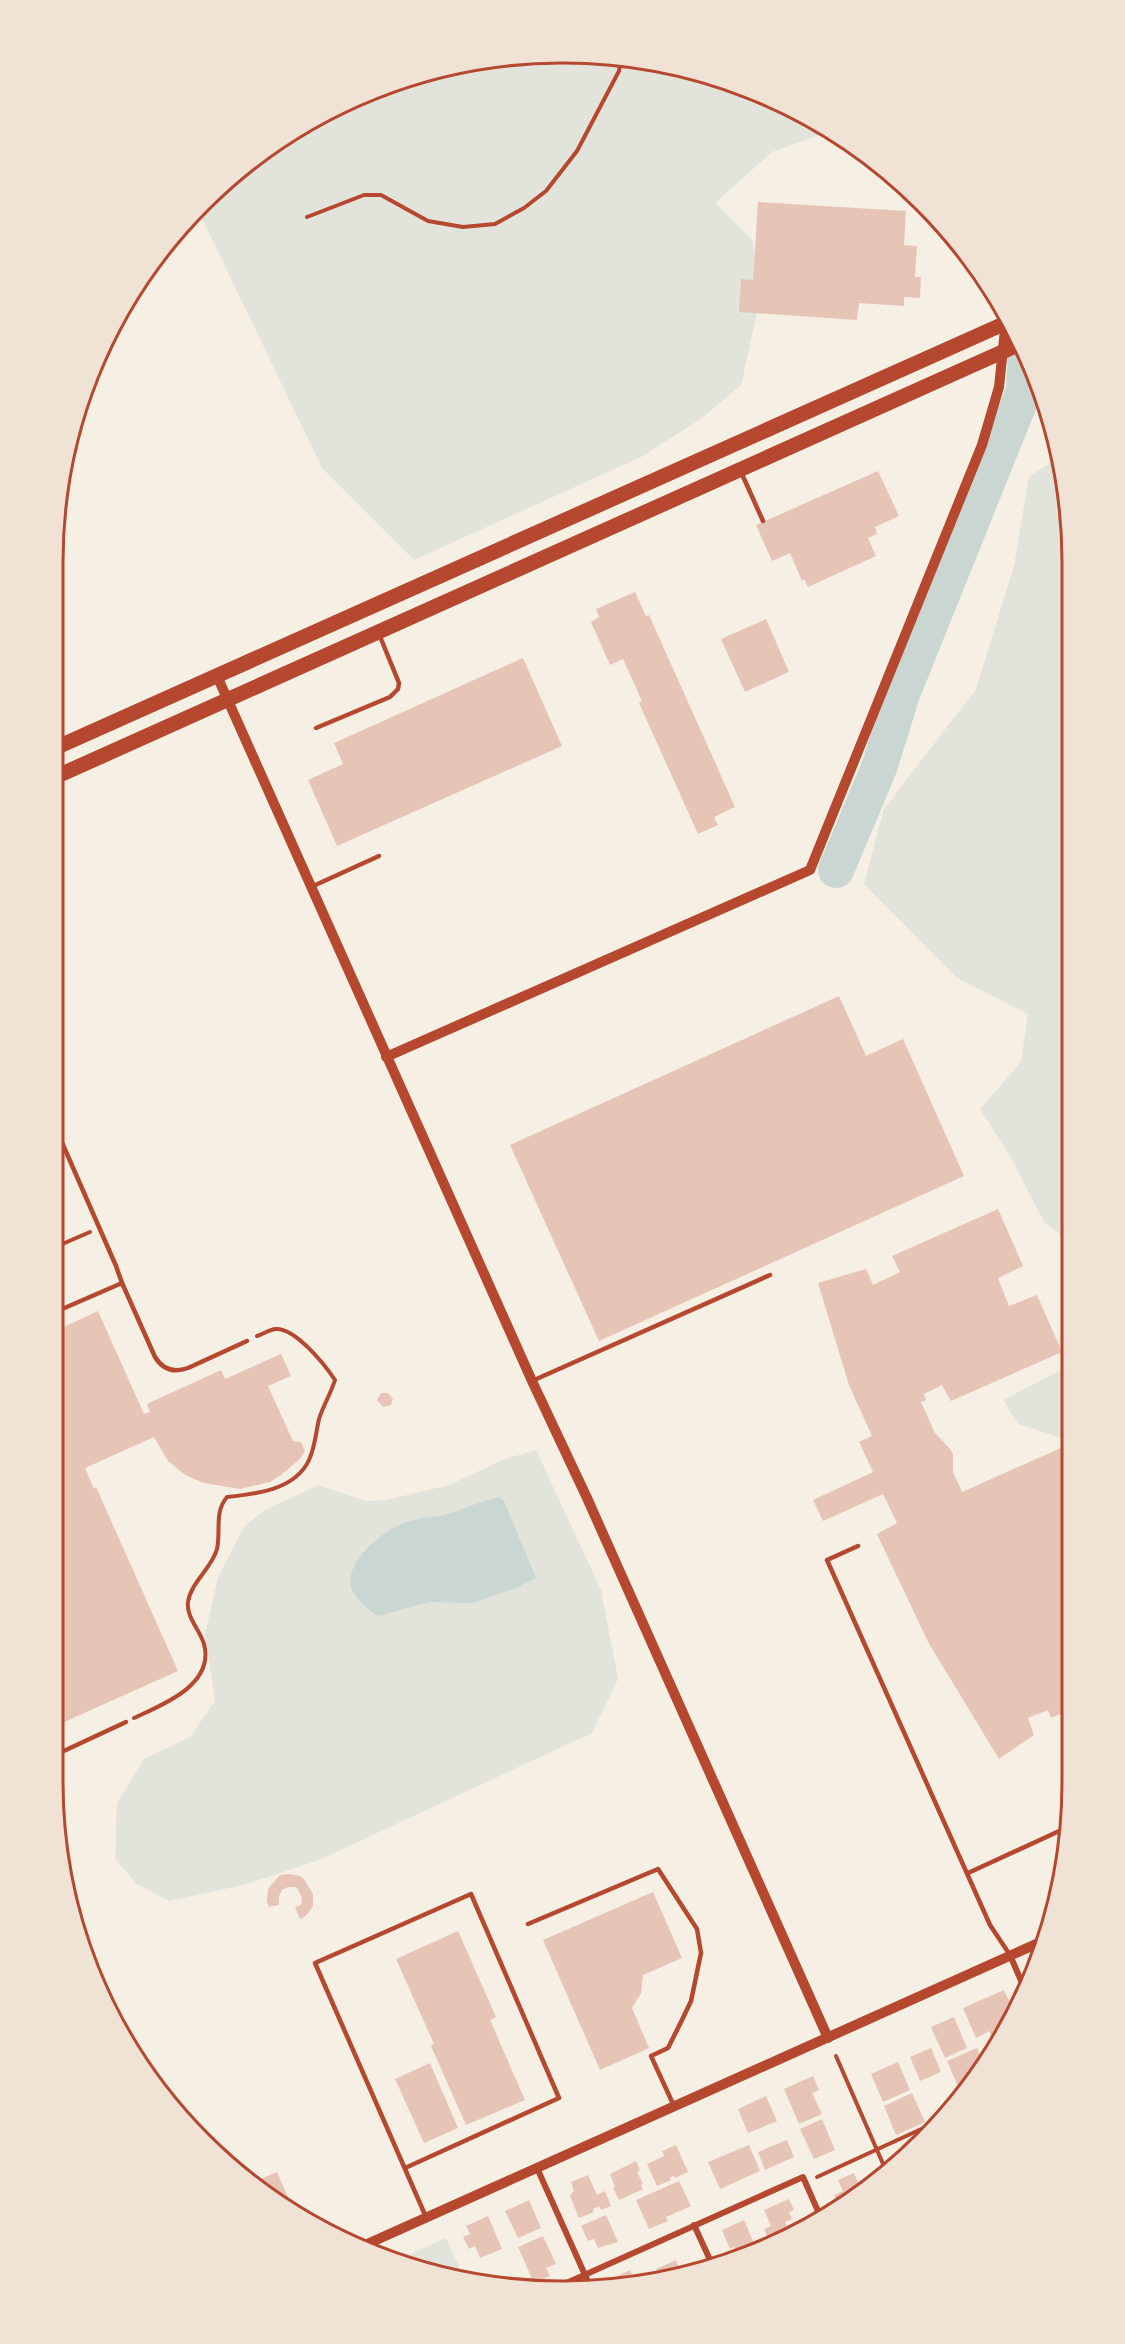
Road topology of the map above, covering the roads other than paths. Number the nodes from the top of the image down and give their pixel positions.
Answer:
1 (1001, 324) edge
2 (1006, 333) edge
3 (1013, 347) edge
4 (740, 469) junction
5 (763, 521) dead end
6 (378, 631) junction
7 (218, 676) junction
8 (228, 700) junction
9 (316, 728) dead end
10 (63, 744) edge
11 (63, 773) edge
12 (379, 856) dead end
13 (311, 887) junction
14 (386, 1057) junction
15 (63, 1146) edge
16 (770, 1275) dead end
17 (122, 1283) junction
18 (63, 1308) edge
19 (247, 1341) road end
20 (532, 1381) junction
21 (858, 1546) dead end
22 (126, 1722) road end
23 (63, 1751) edge
24 (1059, 1831) edge
25 (968, 1873) junction
26 (528, 1924) dead end
27 (1034, 1945) edge
28 (1010, 1955) junction
29 (1021, 1980) edge
30 (828, 2038) junction
31 (674, 2106) junction
32 (405, 2168) junction
33 (537, 2168) junction
34 (818, 2211) edge
35 (426, 2217) junction
36 (694, 2225) junction
37 (370, 2243) edge
38 (709, 2258) edge
39 (585, 2275) junction
40 (587, 2280) edge
41 (572, 2281) edge

1 - 7 main road
2 - 14 street
3 - 4 main road
4 - 5 lane
4 - 6 main road
6 - 8 main road
6 - 9 lane
7 - 8 street
7 - 10 main road
8 - 11 main road
8 - 13 street
12 - 13 lane
13 - 14 street
14 - 20 street
15 - 17 lane
16 - 20 lane
17 - 18 lane
17 - 19 lane
20 - 30 street
21 - 25 lane
22 - 23 lane
24 - 25 lane
25 - 28 lane
26 - 31 lane
27 - 28 street
28 - 29 street
28 - 30 street
30 - 31 street
31 - 33 street
32 - 32 lane
32 - 35 lane
33 - 35 street
33 - 39 street
34 - 36 street
35 - 37 street
36 - 38 street
36 - 39 street
39 - 40 street
39 - 41 street

